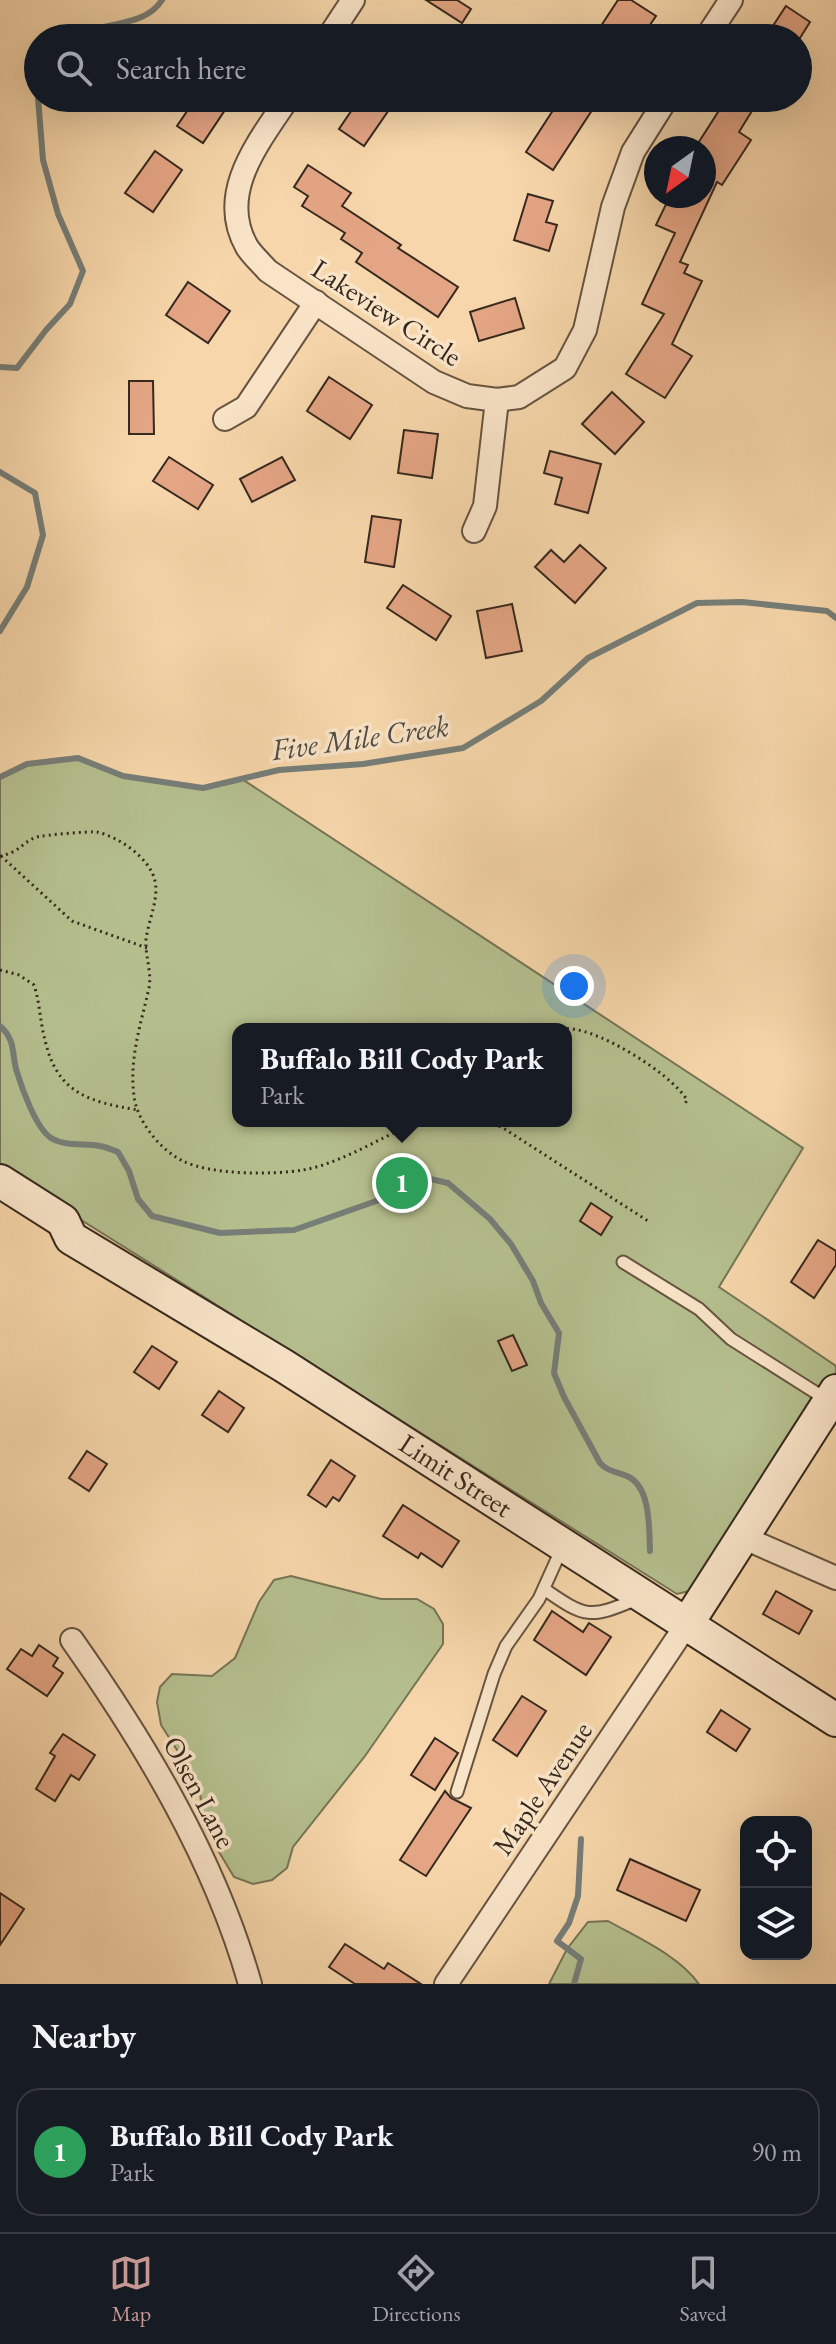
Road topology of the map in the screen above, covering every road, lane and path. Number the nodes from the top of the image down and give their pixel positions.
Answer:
1 (353, 0) edge
2 (731, 0) edge
3 (337, 24) edge
4 (715, 24) edge
5 (279, 112) edge
6 (658, 112) edge
7 (316, 302) junction
8 (497, 400) junction
9 (225, 419) dead end
10 (474, 531) dead end
11 (0, 856) edge
12 (147, 948) junction
13 (0, 970) edge
14 (572, 1027) edge
15 (684, 1106) dead end
16 (138, 1110) junction
17 (407, 1127) edge
18 (501, 1127) edge
19 (0, 1181) edge
20 (0, 1207) edge
21 (648, 1221) dead end
22 (71, 1238) junction
23 (623, 1262) dead end
24 (833, 1396) edge
25 (742, 1537) junction
26 (563, 1544) junction
27 (836, 1578) edge
28 (544, 1589) junction
29 (645, 1596) junction
30 (687, 1624) junction
31 (72, 1640) dead end
32 (836, 1720) edge
33 (457, 1792) dead end
34 (250, 1984) edge
35 (446, 1984) edge

1 - 3 street
2 - 4 street
5 - 7 street, Lakeview Circle
6 - 8 street, Lakeview Circle
7 - 8 street, Lakeview Circle
7 - 9 street
8 - 10 street
11 - 12 path
11 - 12 path
12 - 16 path
13 - 16 path
14 - 15 path
16 - 17 path
18 - 21 path
19 - 22 street, Limit Street
20 - 22 street, Limit Street
22 - 26 street, Limit Street
23 - 24 lane
24 - 25 street
25 - 27 street
25 - 30 street
26 - 28 lane
26 - 29 street, Limit Street
28 - 29 lane
28 - 33 lane
29 - 30 street, Limit Street
30 - 32 street, Limit Street
30 - 35 street, Maple Avenue
31 - 34 street, Olsen Lane

